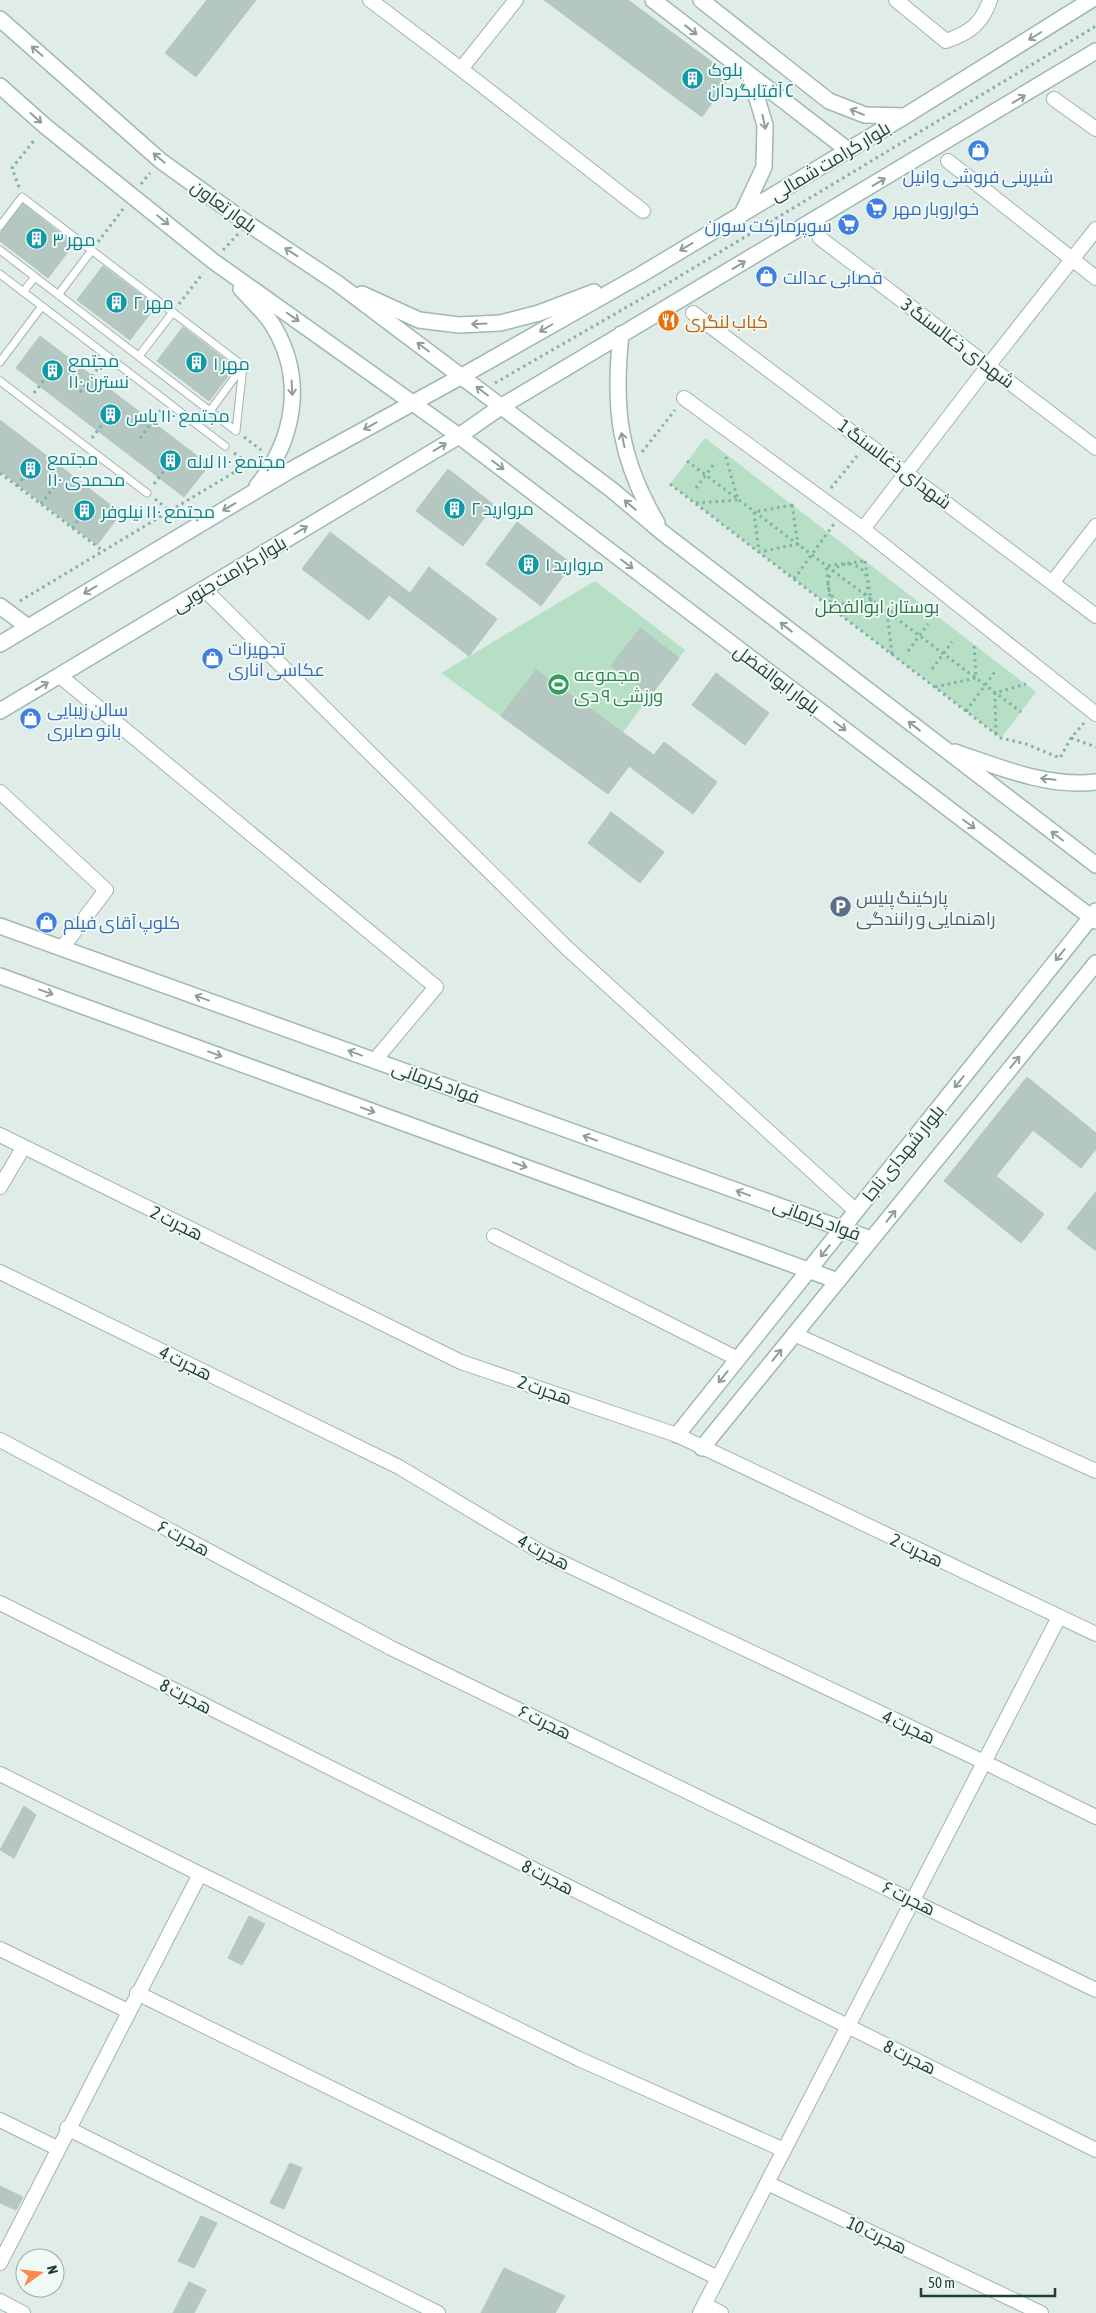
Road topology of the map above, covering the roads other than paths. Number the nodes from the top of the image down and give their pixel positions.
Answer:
1 (370, 0) edge
2 (516, 0) edge
3 (653, 0) edge
4 (701, 0) edge
5 (896, 0) edge
6 (990, 0) edge
7 (1083, 0) edge
8 (1091, 0) edge
9 (0, 18) edge
10 (1062, 19) junction
11 (1096, 51) edge
12 (461, 69) junction
13 (750, 75) junction
14 (0, 86) edge
15 (1054, 98) dead end
16 (829, 101) junction
17 (905, 116) junction
18 (814, 124) junction
19 (1096, 129) edge
20 (849, 150) junction
21 (948, 161) dead end
22 (643, 211) dead end
23 (742, 214) junction
24 (0, 226) edge
25 (1096, 228) edge
26 (820, 238) dead end
27 (0, 250) edge
28 (92, 250) junction
29 (1072, 259) junction
30 (213, 261) junction
31 (0, 274) edge
32 (642, 274) junction
33 (35, 277) junction
34 (1096, 278) edge
35 (337, 283) junction
36 (23, 292) junction
37 (58, 295) junction
38 (42, 306) junction
39 (172, 312) junction
40 (693, 313) dead end
41 (621, 334) junction
42 (139, 356) junction
43 (0, 362) edge
44 (243, 366) junction
45 (988, 366) junction
46 (462, 376) junction
47 (0, 381) edge
48 (684, 398) road end
49 (413, 402) junction
50 (502, 406) junction
51 (210, 410) junction
52 (459, 436) junction
53 (224, 446) road end
54 (1096, 448) edge
55 (908, 474) junction
56 (147, 494) road end
57 (251, 494) junction
58 (1096, 526) edge
59 (863, 530) junction
60 (663, 533) junction
61 (1052, 583) junction
62 (204, 589) junction
63 (3, 608) edge
64 (1096, 616) edge
65 (28, 627) junction
66 (1, 642) edge
67 (60, 676) junction
68 (0, 711) edge
69 (1093, 717) edge
70 (942, 748) junction
71 (1096, 782) edge
72 (0, 792) edge
73 (1096, 865) edge
74 (1094, 917) edge
75 (0, 926) edge
76 (62, 948) junction
77 (1096, 962) edge
78 (0, 976) edge
79 (375, 1060) junction
80 (0, 1135) edge
81 (23, 1148) junction
82 (0, 1187) edge
83 (856, 1211) junction
84 (842, 1229) junction
85 (494, 1236) dead end
86 (872, 1239) junction
87 (809, 1270) junction
88 (0, 1272) edge
89 (838, 1280) junction
90 (794, 1334) junction
91 (738, 1359) junction
92 (677, 1436) junction
93 (0, 1440) edge
94 (702, 1448) junction
95 (1096, 1471) edge
96 (0, 1603) edge
97 (1059, 1616) junction
98 (1096, 1634) edge
99 (984, 1762) junction
100 (0, 1774) edge
101 (1096, 1817) edge
102 (200, 1874) junction
103 (913, 1900) junction
104 (0, 1949) edge
105 (1096, 1990) edge
106 (138, 1993) junction
107 (128, 2011) junction
108 (848, 2026) junction
109 (0, 2120) edge
110 (68, 2128) junction
111 (58, 2148) junction
112 (784, 2150) junction
113 (1096, 2150) edge
114 (767, 2183) junction
115 (0, 2263) edge
116 (718, 2278) junction
117 (0, 2301) edge
118 (702, 2309) edge
119 (22, 2313) edge
120 (438, 2313) edge
121 (721, 2313) edge
122 (1041, 2313) edge

1 - 12 street
2 - 12 street
3 -> 13 street
4 - 16 street
5 - 6 street
7 - 10 street
8 - 10 street, بلوار کرامت شمالی
35 -> 9 street, بلوار تعاون
10 -> 17 street, بلوار کرامت شمالی
41 -> 11 street
12 - 22 street
13 - 18 street
13 -> 23 street
14 -> 30 street
15 - 19 street
17 -> 16 street
16 - 18 street
17 - 20 street, بلوار کرامت شمالی
18 - 20 street
20 - 23 street, بلوار کرامت شمالی
21 - 29 street
23 -> 32 street, بلوار کرامت شمالی
24 - 28 lane
25 - 29 street
26 - 45 street, شهدای ذغالسنگ 3
27 - 33 lane
28 - 37 lane
28 - 39 lane
29 - 34 street
29 - 45 street
30 -> 49 street
30 -> 57 street
31 - 36 lane
32 -> 35 street
32 -> 46 street, بلوار کرامت شمالی
33 - 36 lane
33 - 37 lane
46 -> 35 street, بلوار تعاون
36 - 38 lane
37 - 42 lane
38 - 43 lane
38 - 53 lane
39 - 42 lane
39 - 44 lane
40 - 55 street, شهدای ذغالسنگ 1
41 - 50 street
60 -> 41 street
42 - 51 lane
44 - 51 lane
44 - 51 lane
45 - 54 street, شهدای ذغالسنگ 3
45 - 55 street
46 - 49 street, بلوار کرامت شمالی
46 - 50 street, بلوار تعاون
47 - 56 lane
48 - 59 street
49 - 52 street, بلوار ابوالفضل
49 -> 57 street
50 - 52 street, بلوار کرامت جنوبی
60 -> 50 street
62 -> 52 street, بلوار کرامت جنوبی
52 -> 74 street, بلوار ابوالفضل
55 - 59 street
55 - 61 street, شهدای ذغالسنگ 1
57 -> 65 street
58 - 61 street
59 - 69 street
70 -> 60 street
61 - 64 street, شهدای ذغالسنگ 1
62 - 67 street, بلوار کرامت جنوبی
62 - 83 street
63 - 65 street
65 - 66 street
68 -> 67 street, بلوار کرامت جنوبی
67 - 79 street
71 -> 70 street
73 -> 70 street
72 - 76 street
74 -> 83 street, بلوار شهدای ناجا
75 - 76 street, فواد کرمانی
79 -> 76 street, فواد کرمانی
86 -> 77 street, بلوار شهدای ناجا
78 -> 87 street
84 -> 79 street, فواد کرمانی
80 - 81 street, هجرت 2
81 - 82 street
81 - 92 street, هجرت 2
83 - 84 street, بلوار شهدای ناجا
84 - 86 street, فواد کرمانی
84 -> 87 street, بلوار شهدای ناجا
85 - 91 street
86 - 89 street, بلوار شهدای ناجا
87 - 89 street
87 - 91 street, بلوار شهدای ناجا
88 - 99 street, هجرت 4
89 - 90 street, بلوار شهدای ناجا
94 -> 90 street, بلوار شهدای ناجا
90 - 95 street
91 -> 92 street, بلوار شهدای ناجا
92 - 94 street, هجرت 2
93 - 103 street, هجرت ۶
94 - 97 street, هجرت 2
96 - 108 street, هجرت 8
97 - 98 street, هجرت 2
97 - 99 street
99 - 101 street, هجرت 4
99 - 103 street
100 - 102 street
102 - 106 street
102 - 112 street
103 - 105 street, هجرت ۶
103 - 108 street
104 - 107 street
106 - 107 street
106 - 116 street
107 - 110 street
108 - 112 street
108 - 113 street, هجرت 8
109 - 111 street
110 - 111 street
110 - 120 street
111 - 115 street
112 - 114 street
114 - 116 street
114 - 122 street, هجرت 10
116 - 118 street
117 - 119 street
118 - 121 street

